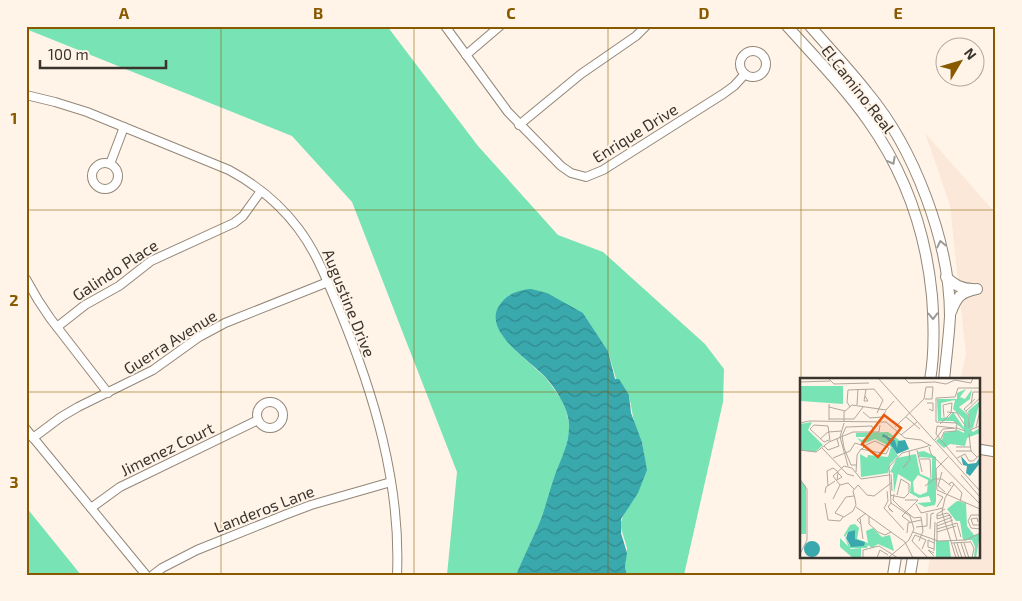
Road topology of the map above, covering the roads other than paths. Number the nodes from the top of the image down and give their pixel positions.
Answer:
1 (445, 26) edge
2 (500, 26) edge
3 (646, 26) edge
4 (787, 26) edge
5 (810, 26) edge
6 (466, 55) junction
7 (744, 74) dead end
8 (868, 92) junction
9 (26, 95) edge
10 (854, 103) junction
11 (519, 125) junction
12 (124, 127) junction
13 (110, 164) dead end
14 (261, 191) junction
15 (946, 277) junction
16 (26, 278) edge
17 (328, 282) junction
18 (950, 315) junction
19 (57, 326) junction
20 (930, 378) edge
21 (944, 378) edge
22 (108, 393) junction
23 (258, 420) dead end
24 (26, 430) edge
25 (33, 438) junction
26 (980, 449) edge
27 (996, 452) edge
28 (391, 482) junction
29 (91, 508) junction
30 (896, 558) edge
31 (914, 558) edge
32 (146, 575) edge
33 (153, 575) edge
34 (397, 575) edge
35 (893, 575) edge
36 (910, 575) edge

1 - 6 street, Enrique Drive
2 - 6 street
3 - 11 street
4 - 10 main road, El Camino Real
5 - 8 main road, El Camino Real
6 - 11 street, Enrique Drive
7 - 11 street, Enrique Drive
8 - 10 main road
15 -> 8 main road, El Camino Real
9 - 12 street, Augustine Drive
10 -> 20 main road, El Camino Real
12 - 13 street
12 - 14 street, Augustine Drive
14 - 17 street, Augustine Drive
14 - 19 street, Galindo Place
15 - 18 main road, El Camino Real
15 - 18 main road
16 - 19 street
17 - 22 street, Guerra Avenue
17 - 28 street, Augustine Drive
18 - 21 main road, El Camino Real
19 - 22 street
22 - 25 street, Guerra Avenue
23 - 29 street, Jimenez Court
24 - 25 street
25 - 29 street
26 - 27 street
28 - 33 street, Landeros Lane
28 - 34 street, Augustine Drive
29 - 32 street
30 - 35 main road
31 - 36 main road

